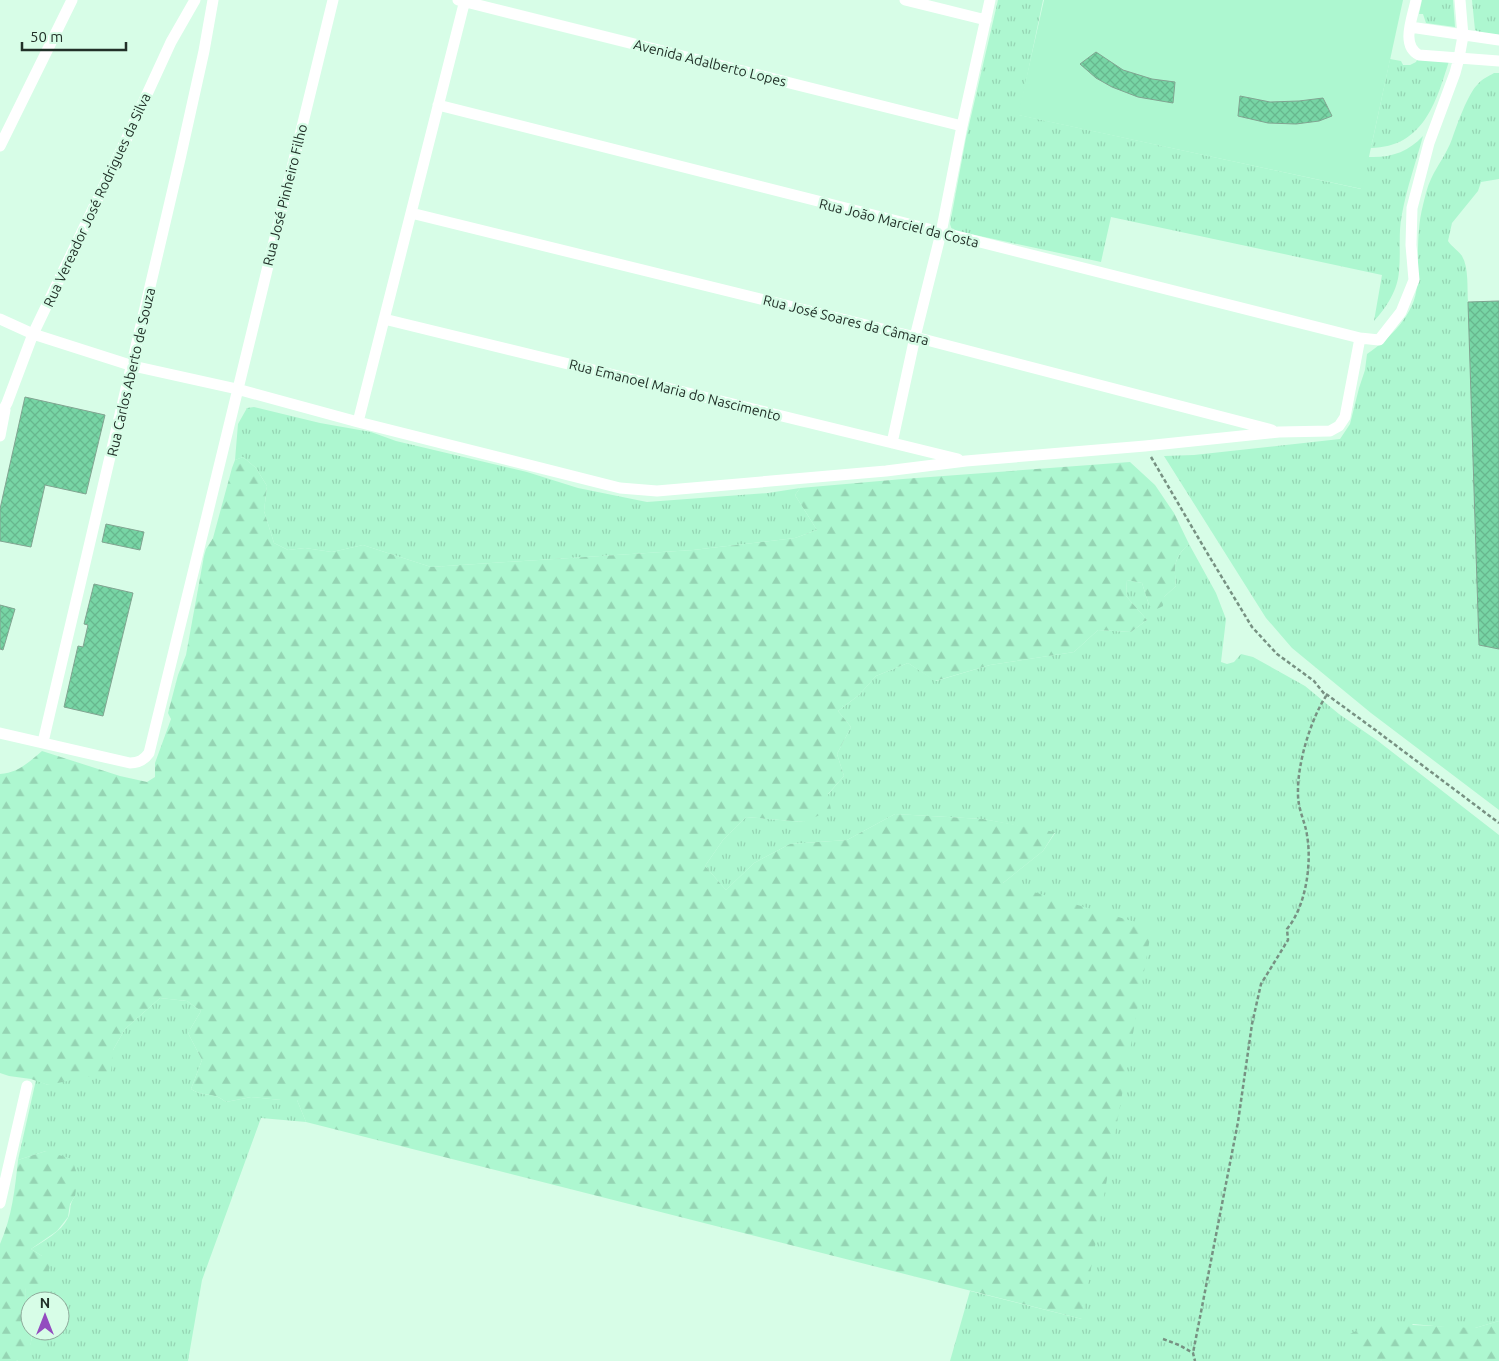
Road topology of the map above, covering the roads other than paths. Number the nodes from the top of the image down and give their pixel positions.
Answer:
1 (72, 0) edge
2 (195, 0) edge
3 (213, 0) edge
4 (333, 0) edge
5 (905, 0) edge
6 (990, 0) edge
7 (1416, 0) edge
8 (1460, 0) edge
9 (463, 1) edge
10 (986, 20) junction
11 (1410, 27) junction
12 (1499, 40) edge
13 (1461, 46) junction
14 (1499, 61) edge
15 (438, 105) junction
16 (962, 126) junction
17 (0, 146) edge
18 (411, 213) junction
19 (941, 233) junction
20 (0, 319) edge
21 (384, 319) junction
22 (33, 334) junction
23 (915, 337) junction
24 (1360, 338) junction
25 (133, 366) junction
26 (238, 390) junction
27 (7, 403) junction
28 (0, 416) edge
29 (358, 422) junction
30 (1279, 432) junction
31 (0, 436) edge
32 (892, 443) junction
33 (966, 461) junction
34 (0, 733) edge
35 (43, 742) junction
36 (27, 1086) dead end
37 (0, 1203) edge

1 - 17 street
2 - 22 street, Rua Vereador José Rodrigues da Silva
3 - 25 street, Rua Carlos Aberto de Souza
4 - 26 street, Rua José Pinheiro Filho
5 - 10 street
6 - 10 street
7 - 11 street
8 - 13 street
9 - 15 street
9 - 16 street, Avenida Adalberto Lopes
10 - 16 street
11 - 13 street
11 - 13 street
12 - 13 street
13 - 14 street
13 - 24 street
15 - 18 street
15 - 19 street, Rua João Marciel da Costa
16 - 19 street
18 - 21 street
18 - 23 street, Rua José Soares da Câmara
19 - 23 street
19 - 24 street, Rua João Marciel da Costa
20 - 22 street
21 - 29 street
21 - 32 street, Rua Emanoel Maria do Nascimento
22 - 25 street
22 - 27 street, Rua Vereador José Rodrigues da Silva
23 - 30 street, Rua José Soares da Câmara
23 - 32 street
24 - 30 street
25 - 26 street
25 - 35 street, Rua Carlos Aberto de Souza
26 - 29 street
26 - 35 street, Rua José Pinheiro Filho
27 - 28 street
27 - 31 street
29 - 33 street
30 - 33 street
32 - 33 street, Rua Emanoel Maria do Nascimento
34 - 35 street, Rua José Pinheiro Filho
36 - 37 street

